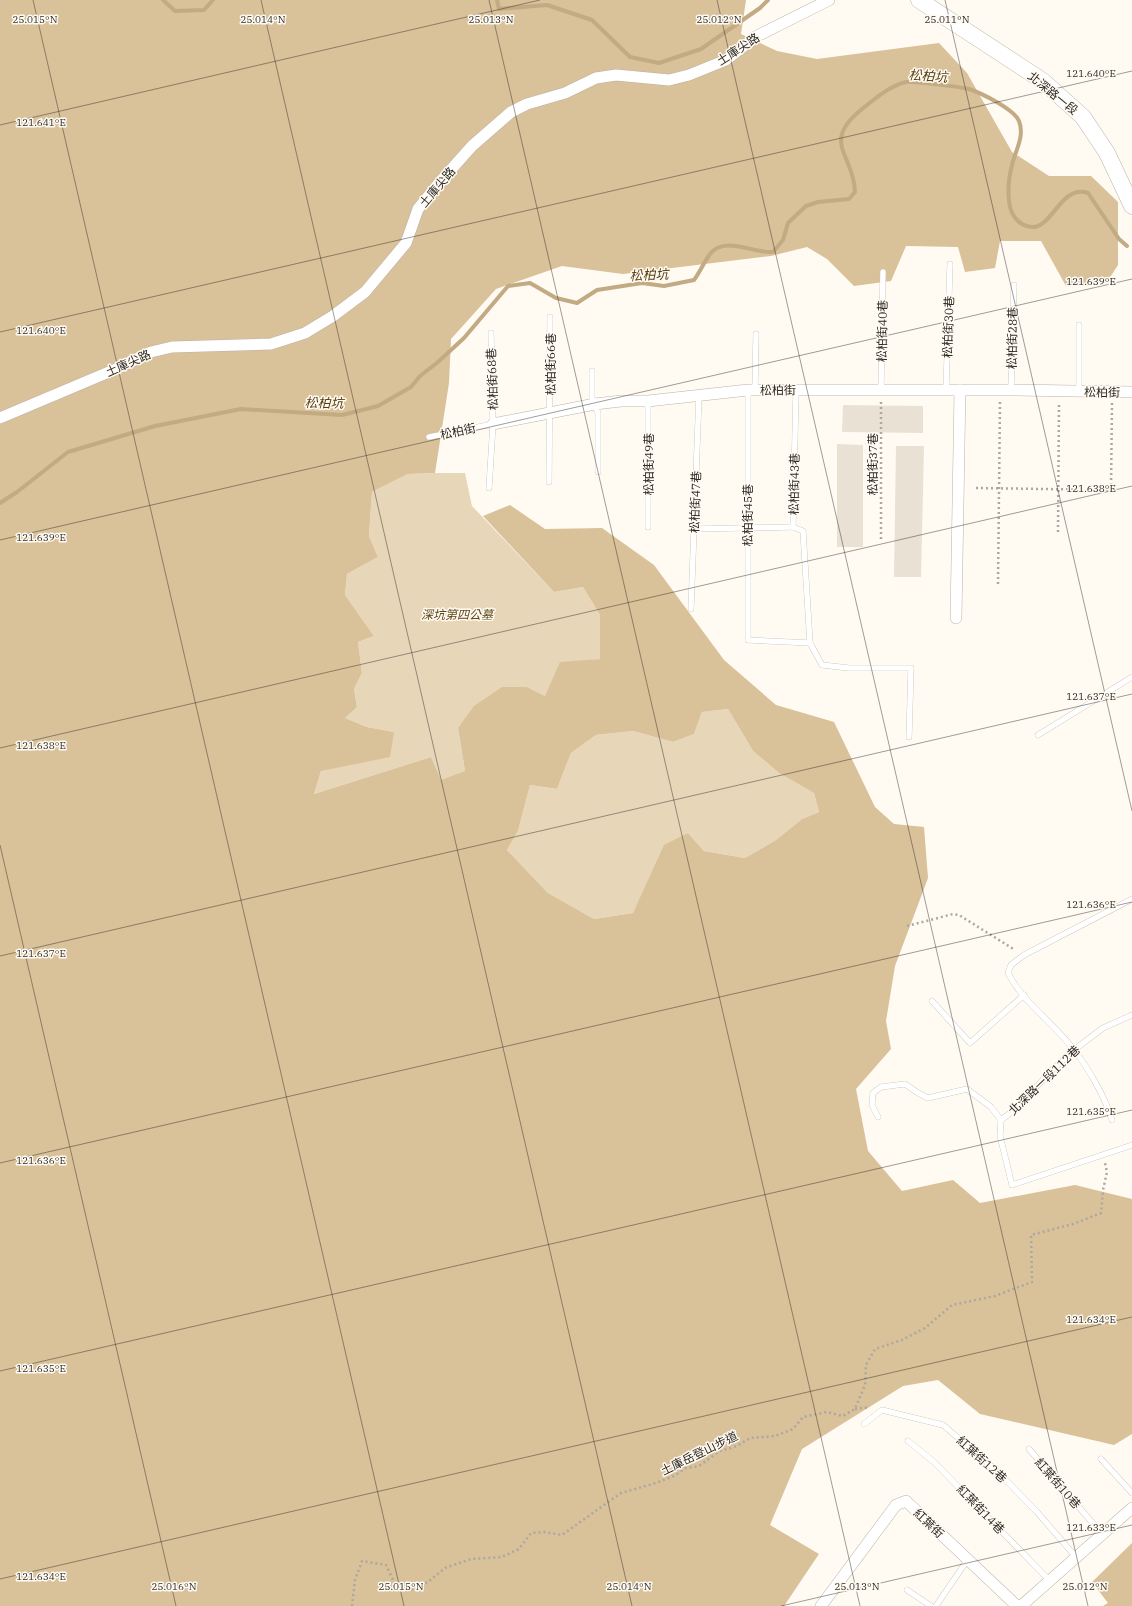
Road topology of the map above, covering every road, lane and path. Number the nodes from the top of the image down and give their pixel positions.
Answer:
1 (829, 0) edge
2 (919, 0) edge
3 (1132, 206) edge
4 (950, 264) dead end
5 (883, 272) dead end
6 (1014, 285) dead end
7 (550, 317) dead end
8 (1079, 325) dead end
9 (491, 333) dead end
10 (756, 334) dead end
11 (592, 371) dead end
12 (751, 390) junction
13 (796, 390) junction
14 (881, 390) junction
15 (946, 390) junction
16 (960, 390) junction
17 (1000, 390) junction
18 (1011, 390) junction
19 (1059, 391) junction
20 (1079, 392) junction
21 (1112, 392) junction
22 (1132, 392) edge
23 (699, 395) junction
24 (648, 401) junction
25 (595, 404) junction
26 (550, 412) junction
27 (0, 418) edge
28 (493, 424) junction
29 (429, 437) dead end
30 (598, 472) dead end
31 (549, 482) dead end
32 (489, 488) dead end
33 (976, 488) dead end
34 (999, 489) junction
35 (1058, 489) junction
36 (648, 527) dead end
37 (793, 527) junction
38 (747, 528) junction
39 (694, 529) junction
40 (1058, 532) dead end
41 (881, 539) dead end
42 (998, 584) dead end
43 (691, 609) dead end
44 (956, 618) dead end
45 (810, 643) junction
46 (1132, 677) edge
47 (1038, 735) dead end
48 (909, 737) dead end
49 (1132, 899) edge
50 (907, 926) dead end
51 (1024, 955) junction
52 (1024, 996) junction
53 (932, 1001) dead end
54 (1132, 1015) edge
55 (1074, 1050) junction
56 (878, 1117) dead end
57 (1001, 1120) junction
58 (1112, 1120) dead end
59 (1132, 1145) edge
60 (1102, 1156) junction
61 (864, 1424) dead end
62 (908, 1441) dead end
63 (1029, 1449) dead end
64 (1102, 1459) dead end
65 (1132, 1493) edge
66 (1132, 1508) edge
67 (1102, 1534) junction
68 (1076, 1557) junction
69 (968, 1559) junction
70 (1050, 1581) junction
71 (907, 1590) dead end
72 (352, 1606) edge
73 (821, 1606) edge
74 (931, 1606) edge
75 (936, 1606) edge
76 (1017, 1606) edge
77 (1021, 1606) edge

1 - 27 street, 土庫尖路
2 - 3 main road, 北深路一段
4 - 15 lane, 松柏街30巷
5 - 14 lane, 松柏街40巷
6 - 18 lane, 松柏街28巷
7 - 26 lane, 松柏街66巷
8 - 20 lane
9 - 28 lane, 松柏街68巷
10 - 12 lane, 松柏街45巷
11 - 25 lane
12 - 13 street, 松柏街
12 - 23 street, 松柏街
12 - 38 lane, 松柏街45巷
13 - 14 street, 松柏街
13 - 37 lane, 松柏街43巷
14 - 15 street, 松柏街
14 - 41 path, 松柏街37巷
15 - 16 street, 松柏街
16 - 17 street, 松柏街
16 - 44 street
17 - 18 street, 松柏街
17 - 34 path
18 - 19 street, 松柏街
19 - 20 street, 松柏街
19 - 35 path
20 - 21 street, 松柏街
21 - 22 street, 松柏街
21 - 35 path
23 - 24 street, 松柏街
23 - 39 lane, 松柏街47巷
24 - 25 street, 松柏街
24 - 36 lane, 松柏街49巷
25 - 26 street, 松柏街
25 - 30 lane
26 - 28 street, 松柏街
26 - 31 lane, 松柏街66巷
28 - 29 lane, 松柏街
28 - 32 lane, 松柏街68巷
33 - 34 path
34 - 35 path
34 - 42 path
35 - 40 path
37 - 38 lane
37 - 45 lane, 松柏街43巷
38 - 39 lane
38 - 45 lane, 松柏街45巷
39 - 43 lane, 松柏街47巷
45 - 48 lane
46 - 47 lane
49 - 51 lane
50 - 51 path
51 - 52 lane
52 - 53 lane
52 - 55 lane
54 - 55 lane, 北深路一段112巷
55 - 57 lane, 北深路一段112巷
55 - 58 lane
56 - 57 lane, 北深路一段112巷
57 - 60 lane
59 - 60 lane
60 - 72 path, 土庫岳登山步道
61 - 68 lane, 紅葉街12巷
62 - 70 lane, 紅葉街14巷
63 - 67 lane, 紅葉街10巷
64 - 65 lane
66 - 67 street
67 - 68 street
68 - 70 street
69 - 73 street, 紅葉街
69 - 75 lane
69 - 76 street, 紅葉街
70 - 77 street
71 - 74 lane

